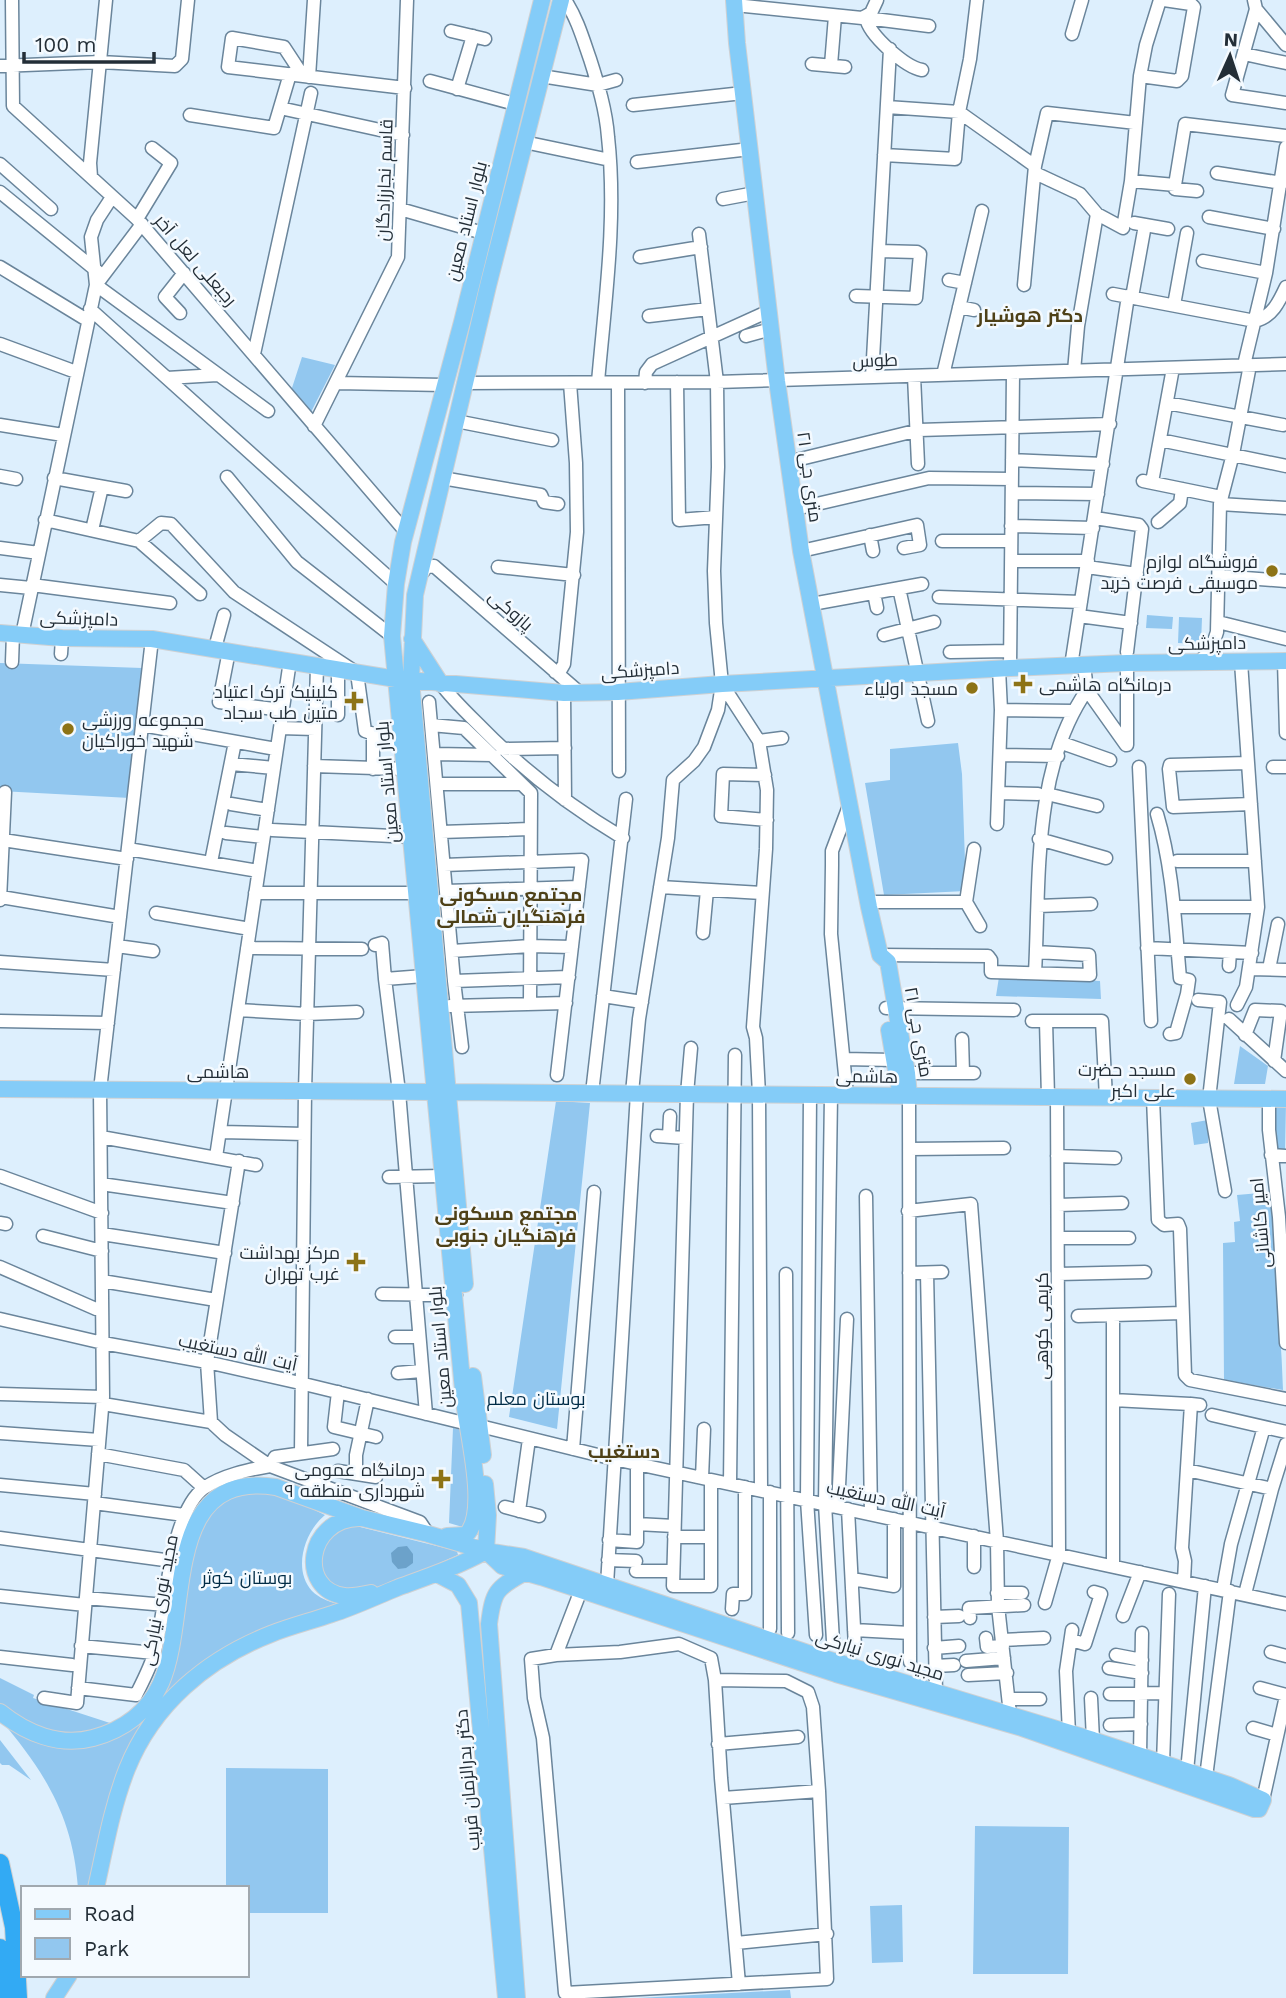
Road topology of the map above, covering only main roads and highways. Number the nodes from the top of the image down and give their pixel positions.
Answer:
1 (541, 0) edge
2 (563, 0) edge
3 (735, 3) edge
4 (472, 277) junction
5 (488, 286) junction
6 (462, 322) junction
7 (479, 329) junction
8 (396, 584) junction
9 (415, 595) junction
10 (12, 634) edge
11 (412, 638) junction
12 (392, 639) junction
13 (1285, 661) edge
14 (357, 673) junction
15 (404, 680) junction
16 (827, 680) junction
17 (441, 684) junction
18 (412, 769) junction
19 (891, 1007) junction
20 (0, 1088) edge
21 (442, 1092) junction
22 (909, 1096) junction
23 (1286, 1099) edge
24 (473, 1425) junction
25 (362, 1518) junction
26 (428, 1534) junction
27 (486, 1551) junction
28 (524, 1573) junction
29 (437, 1574) junction
30 (396, 1589) junction
31 (489, 1624) junction
32 (472, 1625) junction
33 (934, 1698) junction
34 (0, 1712) edge
35 (0, 1863) edge
36 (96, 1886) edge
37 (0, 1948) edge
38 (68, 1977) edge
39 (2, 1998) edge
40 (18, 1998) edge
41 (54, 1998) edge
42 (506, 1998) edge
43 (517, 1998) edge

1 - 4 main road, بلوار استاد معین
2 - 5 main road, بلوار استاد معین
3 - 16 main road, ۲۱ متری جی
4 - 5 main road
4 - 6 main road, بلوار استاد معین
5 - 7 main road, بلوار استاد معین
6 - 7 main road
6 - 8 main road, بلوار استاد معین
7 - 9 main road, بلوار استاد معین
8 - 9 main road
8 - 12 main road, بلوار استاد معین
9 - 11 main road, بلوار استاد معین
10 - 14 main road, دامپزشکی
11 - 15 main road, بلوار استاد معین
11 - 17 main road
12 - 14 main road
12 - 15 main road, بلوار استاد معین
13 - 16 main road, دامپزشکی
14 - 15 main road, دامپزشکی
15 - 17 main road, دامپزشکی
15 - 18 main road, بلوار استاد معین
15 - 18 main road, بلوار استاد معین
16 - 17 main road, دامپزشکی
16 - 19 main road, ۲۱ متری جی
18 - 21 main road, بلوار استاد معین
18 - 21 main road, بلوار استاد معین
19 - 22 main road, ۲۱ متری جی
19 - 22 main road, ۲۱ متری جی
20 - 21 main road, هاشمی
21 - 22 main road, هاشمی
21 - 24 main road, بلوار استاد معین
21 - 24 main road, بلوار استاد معین
22 - 23 main road, هاشمی
24 - 26 main road, بلوار استاد معین
24 - 27 main road, بلوار استاد معین
25 - 26 main road, مجید نوری نیارکی
25 - 30 main road
25 - 34 main road, مجید نوری نیارکی
26 - 27 main road, مجید نوری نیارکی
27 - 28 main road, مجید نوری نیارکی
27 - 29 main road
27 - 33 main road, مجید نوری نیارکی
28 - 31 main road, دکتر بدرالزمان قریب
28 - 33 main road, مجید نوری نیارکی
29 - 30 main road
29 - 32 main road, دکتر بدرالزمان قریب
30 - 36 main road
31 - 32 main road
31 - 43 main road, دکتر بدرالزمان قریب
32 - 42 main road, دکتر بدرالزمان قریب
33 - 33 main road, مجید نوری نیارکی
35 - 40 highway
37 - 39 highway
38 - 41 main road

